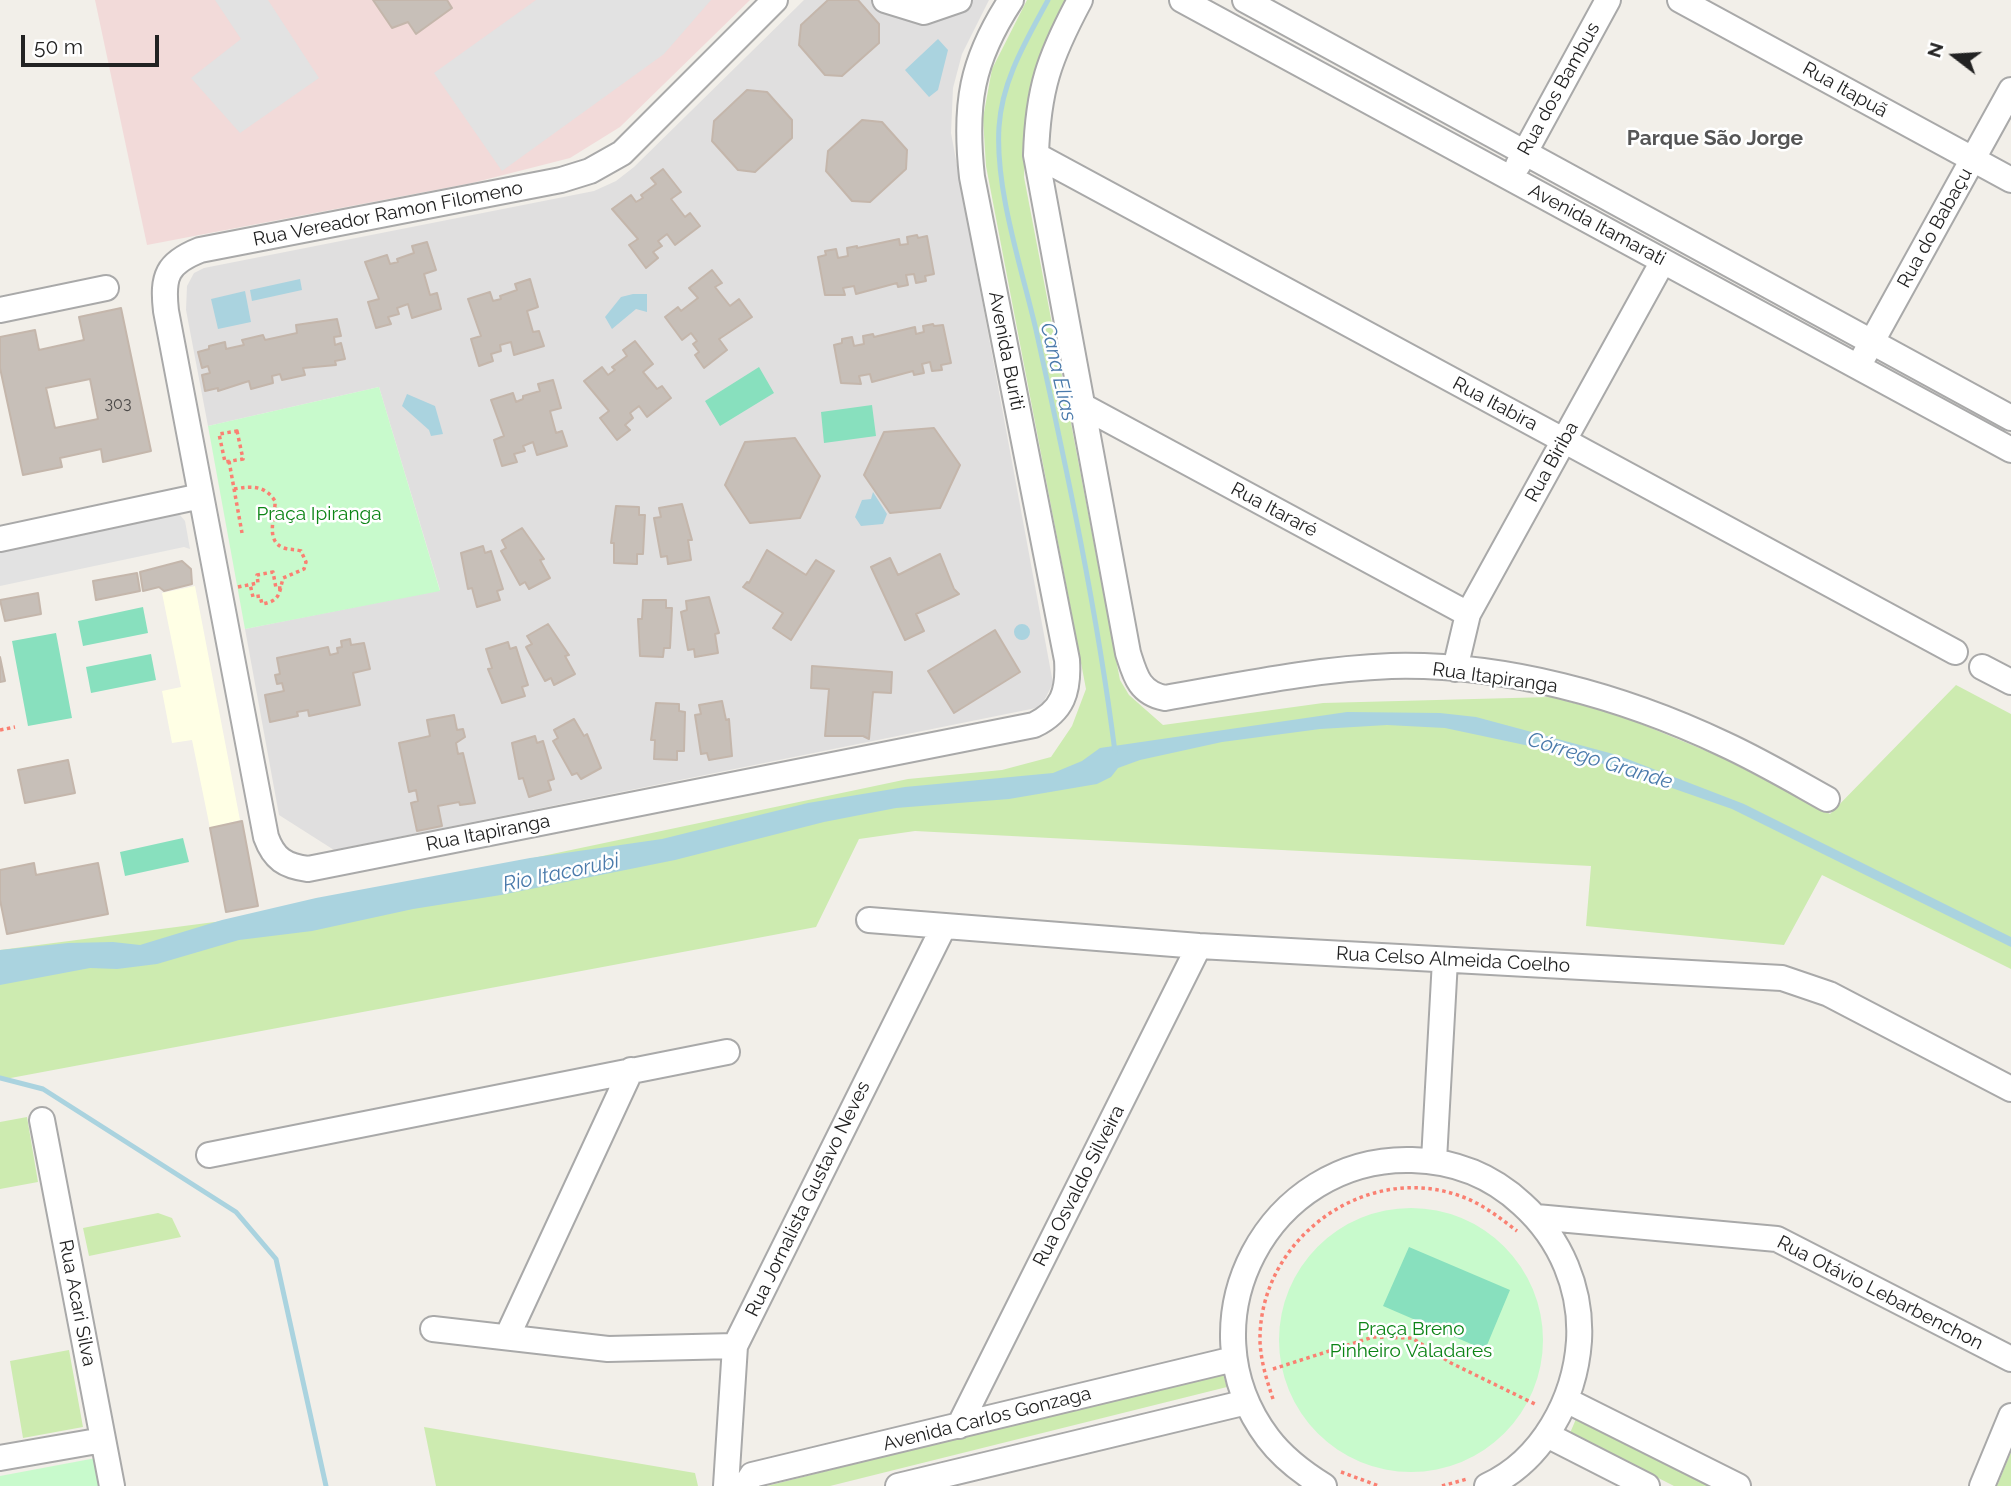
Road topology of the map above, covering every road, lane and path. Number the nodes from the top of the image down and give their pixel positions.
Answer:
1 (775, 0) edge
2 (885, 0) edge
3 (959, 0) edge
4 (1011, 0) edge
5 (1080, 0) edge
6 (1182, 0) edge
7 (1245, 0) edge
8 (1608, 0) edge
9 (1680, 0) edge
10 (2011, 90) edge
11 (1525, 152) junction
12 (1035, 155) junction
13 (1973, 159) junction
14 (1511, 178) junction
15 (2011, 180) edge
16 (1663, 261) junction
17 (106, 288) dead end
18 (0, 310) edge
19 (1872, 342) junction
20 (1858, 367) junction
21 (1081, 405) junction
22 (2011, 418) edge
23 (1564, 441) junction
24 (2011, 450) edge
25 (229, 461) junction
26 (234, 489) junction
27 (201, 496) junction
28 (242, 533) dead end
29 (0, 539) edge
30 (282, 588) junction
31 (1468, 614) junction
32 (1955, 652) dead end
33 (1983, 667) dead end
34 (1455, 669) junction
35 (2011, 682) edge
36 (1060, 707) joint
37 (15, 727) dead end
38 (0, 730) edge
39 (1827, 799) dead end
40 (869, 920) dead end
41 (944, 926) junction
42 (1199, 946) junction
43 (1445, 960) junction
44 (727, 1052) dead end
45 (631, 1070) junction
46 (2011, 1089) edge
47 (42, 1120) dead end
48 (209, 1155) dead end
49 (1434, 1160) junction
50 (1528, 1225) junction
51 (433, 1329) dead end
52 (507, 1337) junction
53 (735, 1346) junction
54 (1234, 1359) junction
55 (2011, 1359) edge
56 (1273, 1369) dead end
57 (1566, 1401) junction
58 (1247, 1402) junction
59 (1537, 1405) dead end
60 (1279, 1409) dead end
61 (2011, 1416) edge
62 (959, 1426) junction
63 (1547, 1434) junction
64 (103, 1440) junction
65 (0, 1458) edge
66 (1327, 1476) edge
67 (1290, 1477) edge
68 (943, 1480) edge
69 (112, 1486) edge
70 (726, 1486) edge
71 (745, 1486) edge
72 (898, 1486) edge
73 (1379, 1486) edge
74 (1487, 1486) edge
75 (1647, 1486) edge
76 (1738, 1486) edge
77 (1982, 1486) edge

1 - 27 street, Rua Vereador Ramon Filomeno
2 - 3 street
4 - 36 street, Avenida Buriti
5 - 12 street
6 - 14 street, Avenida Itamarati
7 - 11 street, Avenida Itamarati
8 - 11 street, Rua dos Bambus
9 - 13 street, Rua Itapuã
10 - 13 street, Rua do Babaçu
11 - 14 street, Rua dos Bambus
11 - 19 street, Avenida Itamarati
12 - 21 street
12 - 23 street, Rua Itabira
13 - 15 street, Rua Itapuã
13 - 19 street, Rua do Babaçu
14 - 16 street, Avenida Itamarati
16 - 20 street, Avenida Itamarati
16 - 23 street, Rua Biriba
17 - 18 street
19 - 20 street, Rua do Babaçu
19 - 22 street, Avenida Itamarati
20 - 24 street, Avenida Itamarati
21 - 31 street, Rua Itararé
21 - 34 street, Rua Itapiranga
23 - 31 street, Rua Biriba
23 - 32 street, Rua Itabira
25 - 25 path
25 - 26 path
26 - 28 path
26 - 30 path
27 - 29 street
27 - 36 street, Rua Itapiranga
30 - 30 path
31 - 34 street, Rua Biriba
33 - 35 street
34 - 39 street, Rua Itapiranga
37 - 38 path
40 - 41 street, Rua Celso Almeida Coelho
41 - 42 street, Rua Celso Almeida Coelho
41 - 53 street, Rua Jornalista Gustavo Neves
42 - 43 street, Rua Celso Almeida Coelho
42 - 62 street, Rua Osvaldo Silveira
43 - 46 street, Rua Celso Almeida Coelho
43 - 49 street
44 - 45 street
45 - 48 street
45 - 52 street
47 - 64 street, Rua Acari Silva
49 - 50 street
49 - 54 street
50 - 55 street, Rua Otávio Lebarbenchon
50 - 57 street
50 - 60 path
51 - 52 street
52 - 53 street
53 - 70 street, Rua Jornalista Gustavo Neves
54 - 58 street
54 - 62 street, Avenida Carlos Gonzaga
56 - 59 path
57 - 63 street
57 - 76 street
58 - 67 street
58 - 68 street
61 - 77 street
62 - 71 street, Avenida Carlos Gonzaga
63 - 74 street
63 - 75 street
64 - 65 street
64 - 69 street, Rua Acari Silva
66 - 67 street
66 - 73 path
68 - 72 street

